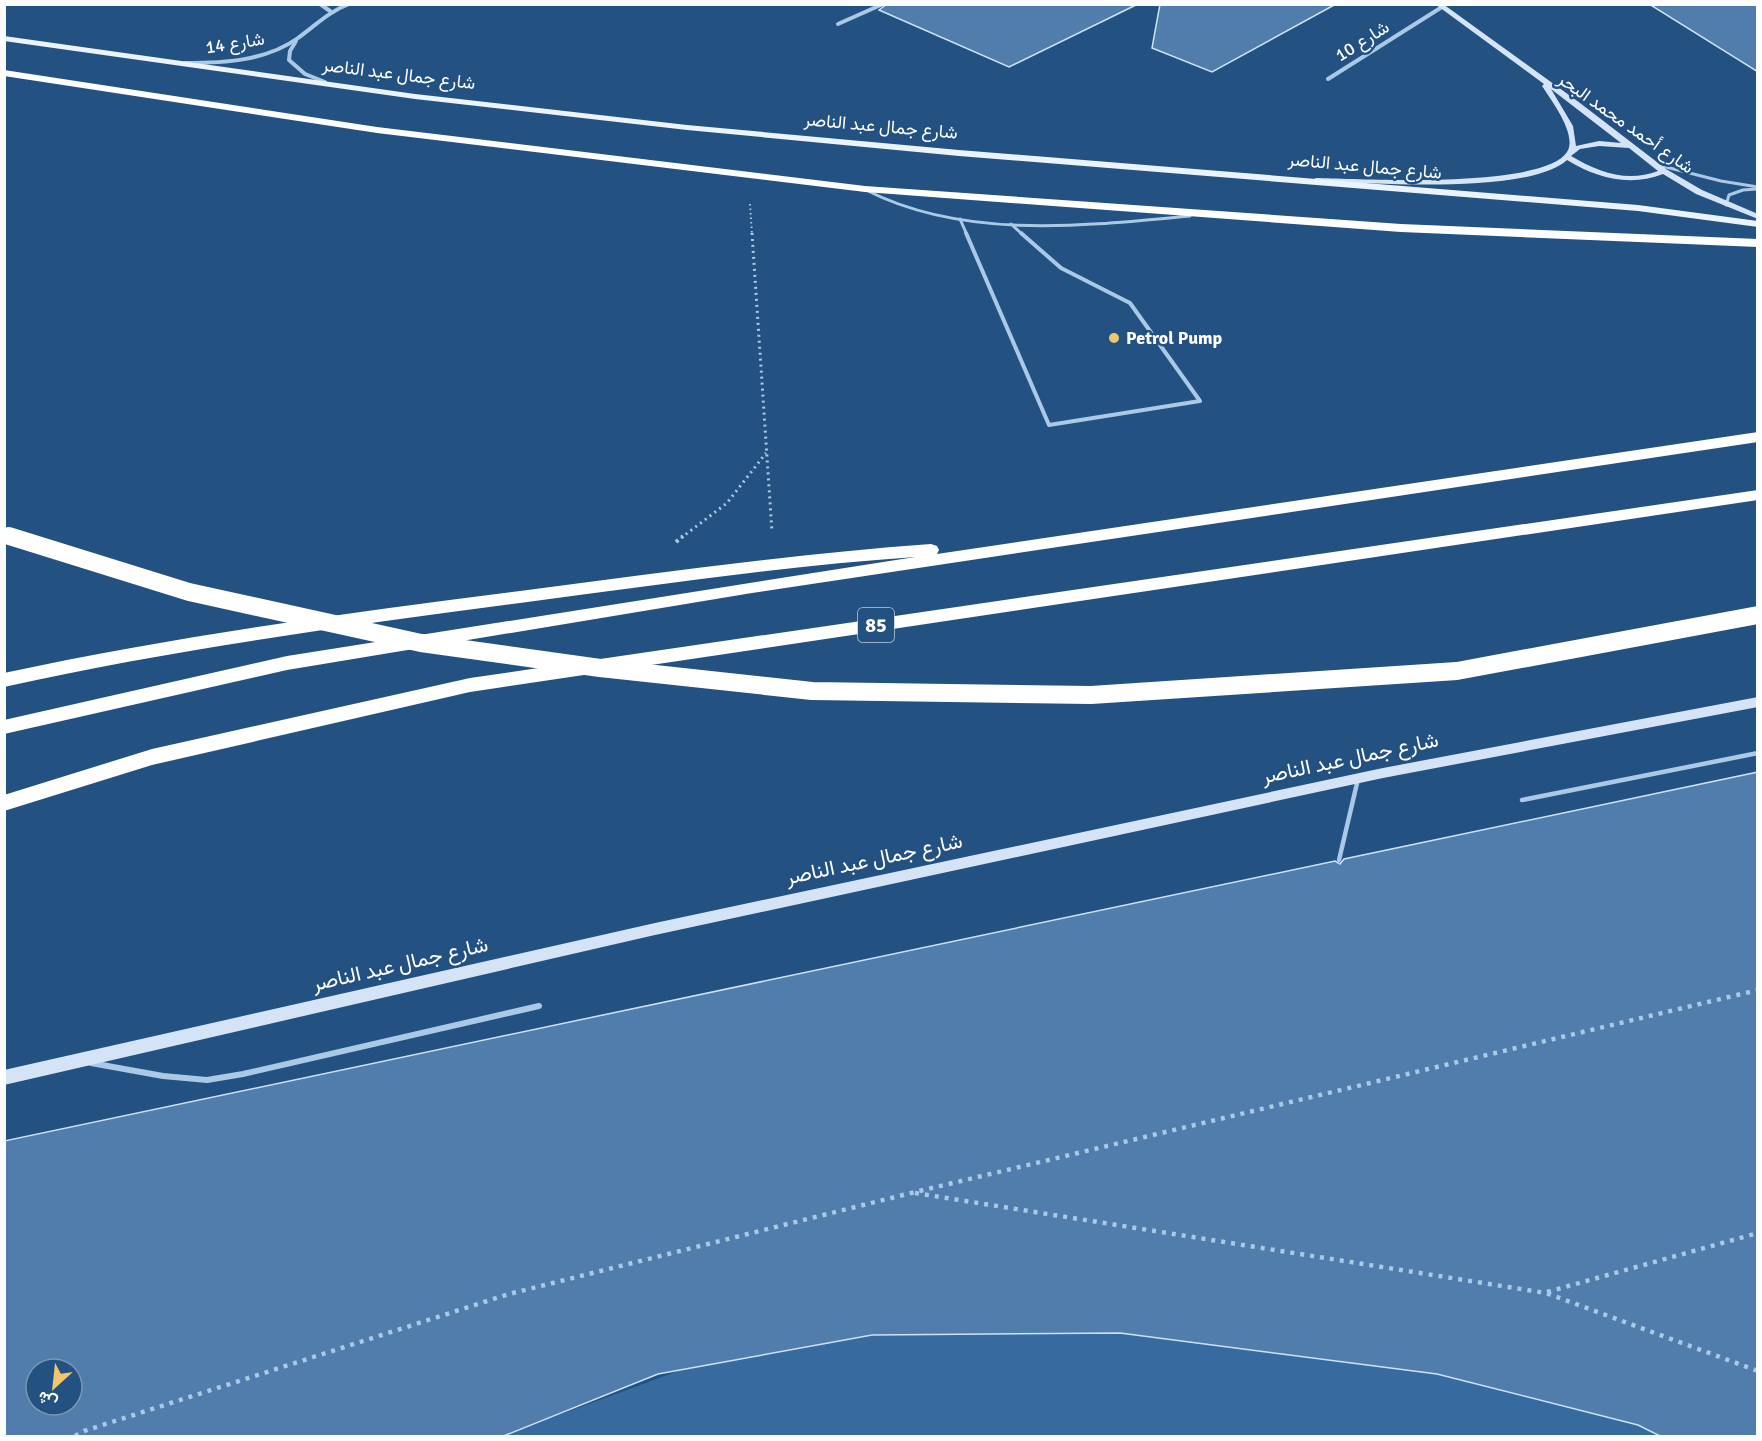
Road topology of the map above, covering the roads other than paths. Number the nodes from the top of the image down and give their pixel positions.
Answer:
1 (320, 4) edge
2 (349, 4) edge
3 (883, 4) edge
4 (1440, 6) edge
5 (330, 10) junction
6 (838, 24) dead end
7 (4, 38) edge
8 (298, 38) junction
9 (172, 62) junction
10 (4, 73) edge
11 (1328, 79) dead end
12 (1543, 82) junction
13 (339, 86) junction
14 (1630, 147) junction
15 (1570, 154) junction
16 (1654, 164) junction
17 (1663, 171) junction
18 (1297, 180) junction
19 (1758, 188) edge
20 (865, 189) junction
21 (1726, 205) junction
22 (1199, 215) junction
23 (1758, 217) edge
24 (960, 219) junction
25 (1011, 224) junction
26 (1758, 224) edge
27 (1758, 243) edge
28 (1758, 437) edge
29 (1758, 495) edge
30 (4, 535) edge
31 (1058, 542) junction
32 (1758, 615) edge
33 (4, 680) edge
34 (1758, 702) edge
35 (4, 727) edge
36 (1758, 753) edge
37 (1358, 779) junction
38 (1522, 800) dead end
39 (4, 803) edge
40 (1339, 860) dead end
41 (539, 1006) dead end
42 (80, 1061) junction
43 (4, 1078) edge

1 - 5 street
2 - 5 street
3 - 6 street
4 - 11 street, شارع 10
4 - 12 street, شارع أحمد محمد البحر
5 - 8 street, شارع 14
7 - 9 main road, شارع جمال عبد الناصر
8 - 9 street, شارع 14
8 - 13 street, شارع 14
9 - 13 main road, شارع جمال عبد الناصر
10 - 20 highway
12 - 14 street, شارع أحمد محمد البحر
12 - 15 street, شارع أحمد محمد البحر
13 - 18 main road, شارع جمال عبد الناصر
14 - 15 street
14 - 16 street, شارع أحمد محمد البحر
15 - 17 street
15 - 18 street
16 - 17 street, شارع أحمد محمد البحر
16 - 19 lane
17 - 21 street, شارع أحمد محمد البحر
18 - 26 main road, شارع جمال عبد الناصر
19 - 21 lane
20 - 22 highway
20 - 24 lane
21 - 23 street, شارع أحمد محمد البحر
22 - 25 lane
22 - 27 highway
24 - 25 lane
24 - 25 lane
28 - 31 highway
29 - 39 highway, 85
30 - 32 highway, bridge
31 - 33 highway
31 - 35 highway
34 - 37 street, شارع جمال عبد الناصر
36 - 38 lane
37 - 40 lane
37 - 42 street, شارع جمال عبد الناصر
41 - 42 lane
42 - 43 street, شارع جمال عبد الناصر

